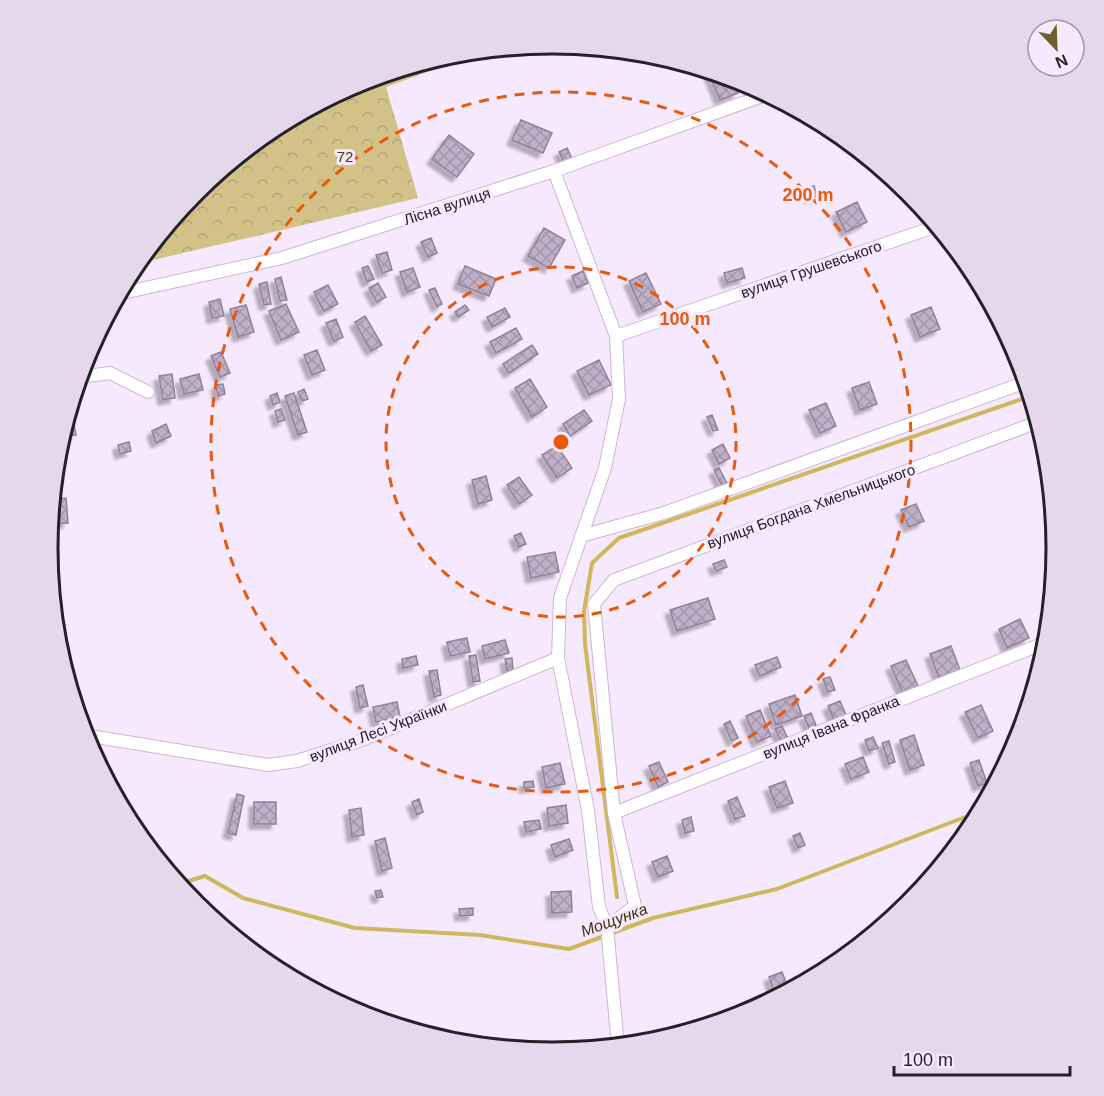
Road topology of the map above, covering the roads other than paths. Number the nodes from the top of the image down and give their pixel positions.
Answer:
1 (755, 98) edge
2 (554, 171) junction
3 (929, 229) edge
4 (130, 291) edge
5 (616, 336) junction
6 (89, 376) edge
7 (1018, 385) edge
8 (148, 392) dead end
9 (1030, 425) edge
10 (581, 536) junction
11 (1036, 646) edge
12 (558, 658) junction
13 (96, 737) edge
14 (614, 813) junction
15 (607, 927) junction
16 (617, 1038) edge

1 - 2 street, Лісна вулиця
2 - 4 street, Лісна вулиця
2 - 5 street
3 - 5 street, вулиця Грушевського
5 - 10 street
6 - 8 street
7 - 10 street
9 - 14 street, вулиця Богдана Хмельницького
10 - 12 street
11 - 14 street, вулиця Івана Франка
12 - 13 street, вулиця Лесі Українки
12 - 15 street
14 - 15 street
15 - 16 street

